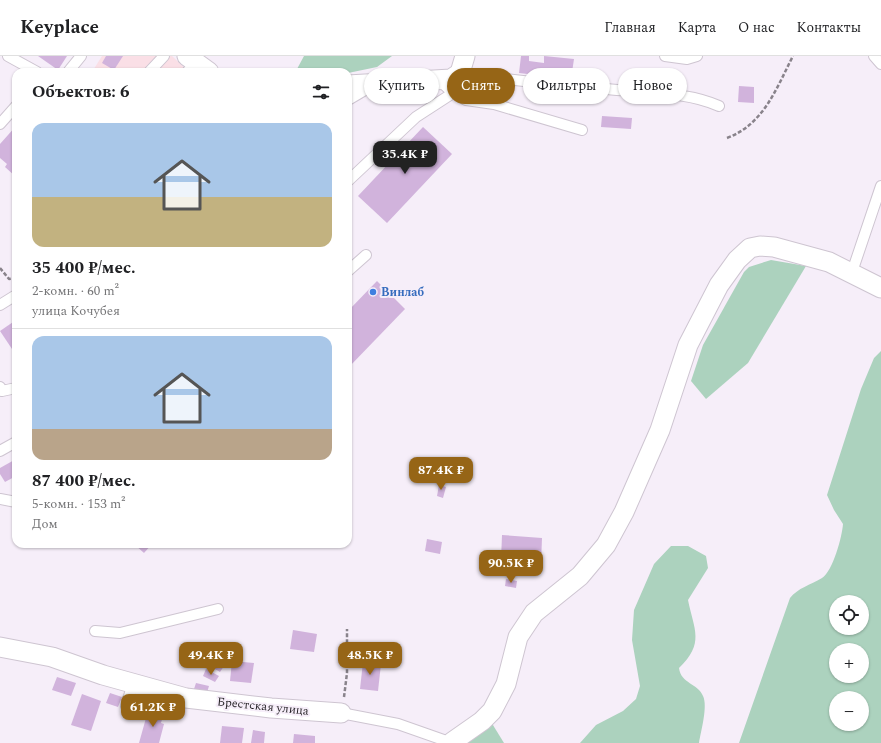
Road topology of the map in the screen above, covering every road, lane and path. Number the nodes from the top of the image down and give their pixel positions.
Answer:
1 (8, 56) edge
2 (81, 56) edge
3 (164, 56) edge
4 (665, 56) edge
5 (697, 56) edge
6 (794, 56) edge
7 (874, 56) edge
8 (463, 64) edge
9 (881, 64) edge
10 (30, 68) edge
11 (73, 68) edge
12 (153, 68) edge
13 (439, 80) joint
14 (364, 83) edge
15 (352, 85) edge
16 (447, 87) edge
17 (364, 91) edge
18 (447, 97) edge
19 (352, 98) edge
20 (494, 104) edge
21 (719, 106) dead end
22 (12, 110) edge
23 (0, 124) edge
24 (582, 130) dead end
25 (727, 138) dead end
26 (352, 177) edge
27 (881, 186) edge
28 (366, 255) dead end
29 (352, 267) edge
30 (0, 268) edge
31 (852, 272) junction
32 (12, 279) edge
33 (881, 288) edge
34 (12, 298) edge
35 (0, 305) edge
36 (12, 389) edge
37 (1, 390) edge
38 (12, 444) edge
39 (0, 451) edge
40 (0, 499) edge
41 (12, 501) edge
42 (218, 609) dead end
43 (347, 629) dead end
44 (95, 631) dead end
45 (0, 647) edge
46 (133, 683) junction
47 (126, 706) dead end
48 (341, 713) junction
49 (452, 743) edge

1 - 10 lane
2 - 11 lane
3 - 12 lane
4 - 5 lane
6 - 25 path
7 - 9 lane
8 - 13 street
8 - 21 lane
13 - 16 lane
14 - 15 street
17 - 19 lane
18 - 26 lane
20 - 24 lane
22 - 23 lane
27 - 31 lane
28 - 29 lane
30 - 32 path
31 - 33 street
31 - 49 street
34 - 35 lane
36 - 37 lane
38 - 39 lane
40 - 41 lane
42 - 44 lane
43 - 48 path
45 - 46 street, Брестская улица
46 - 47 lane
46 - 48 street, Брестская улица
48 - 49 lane

